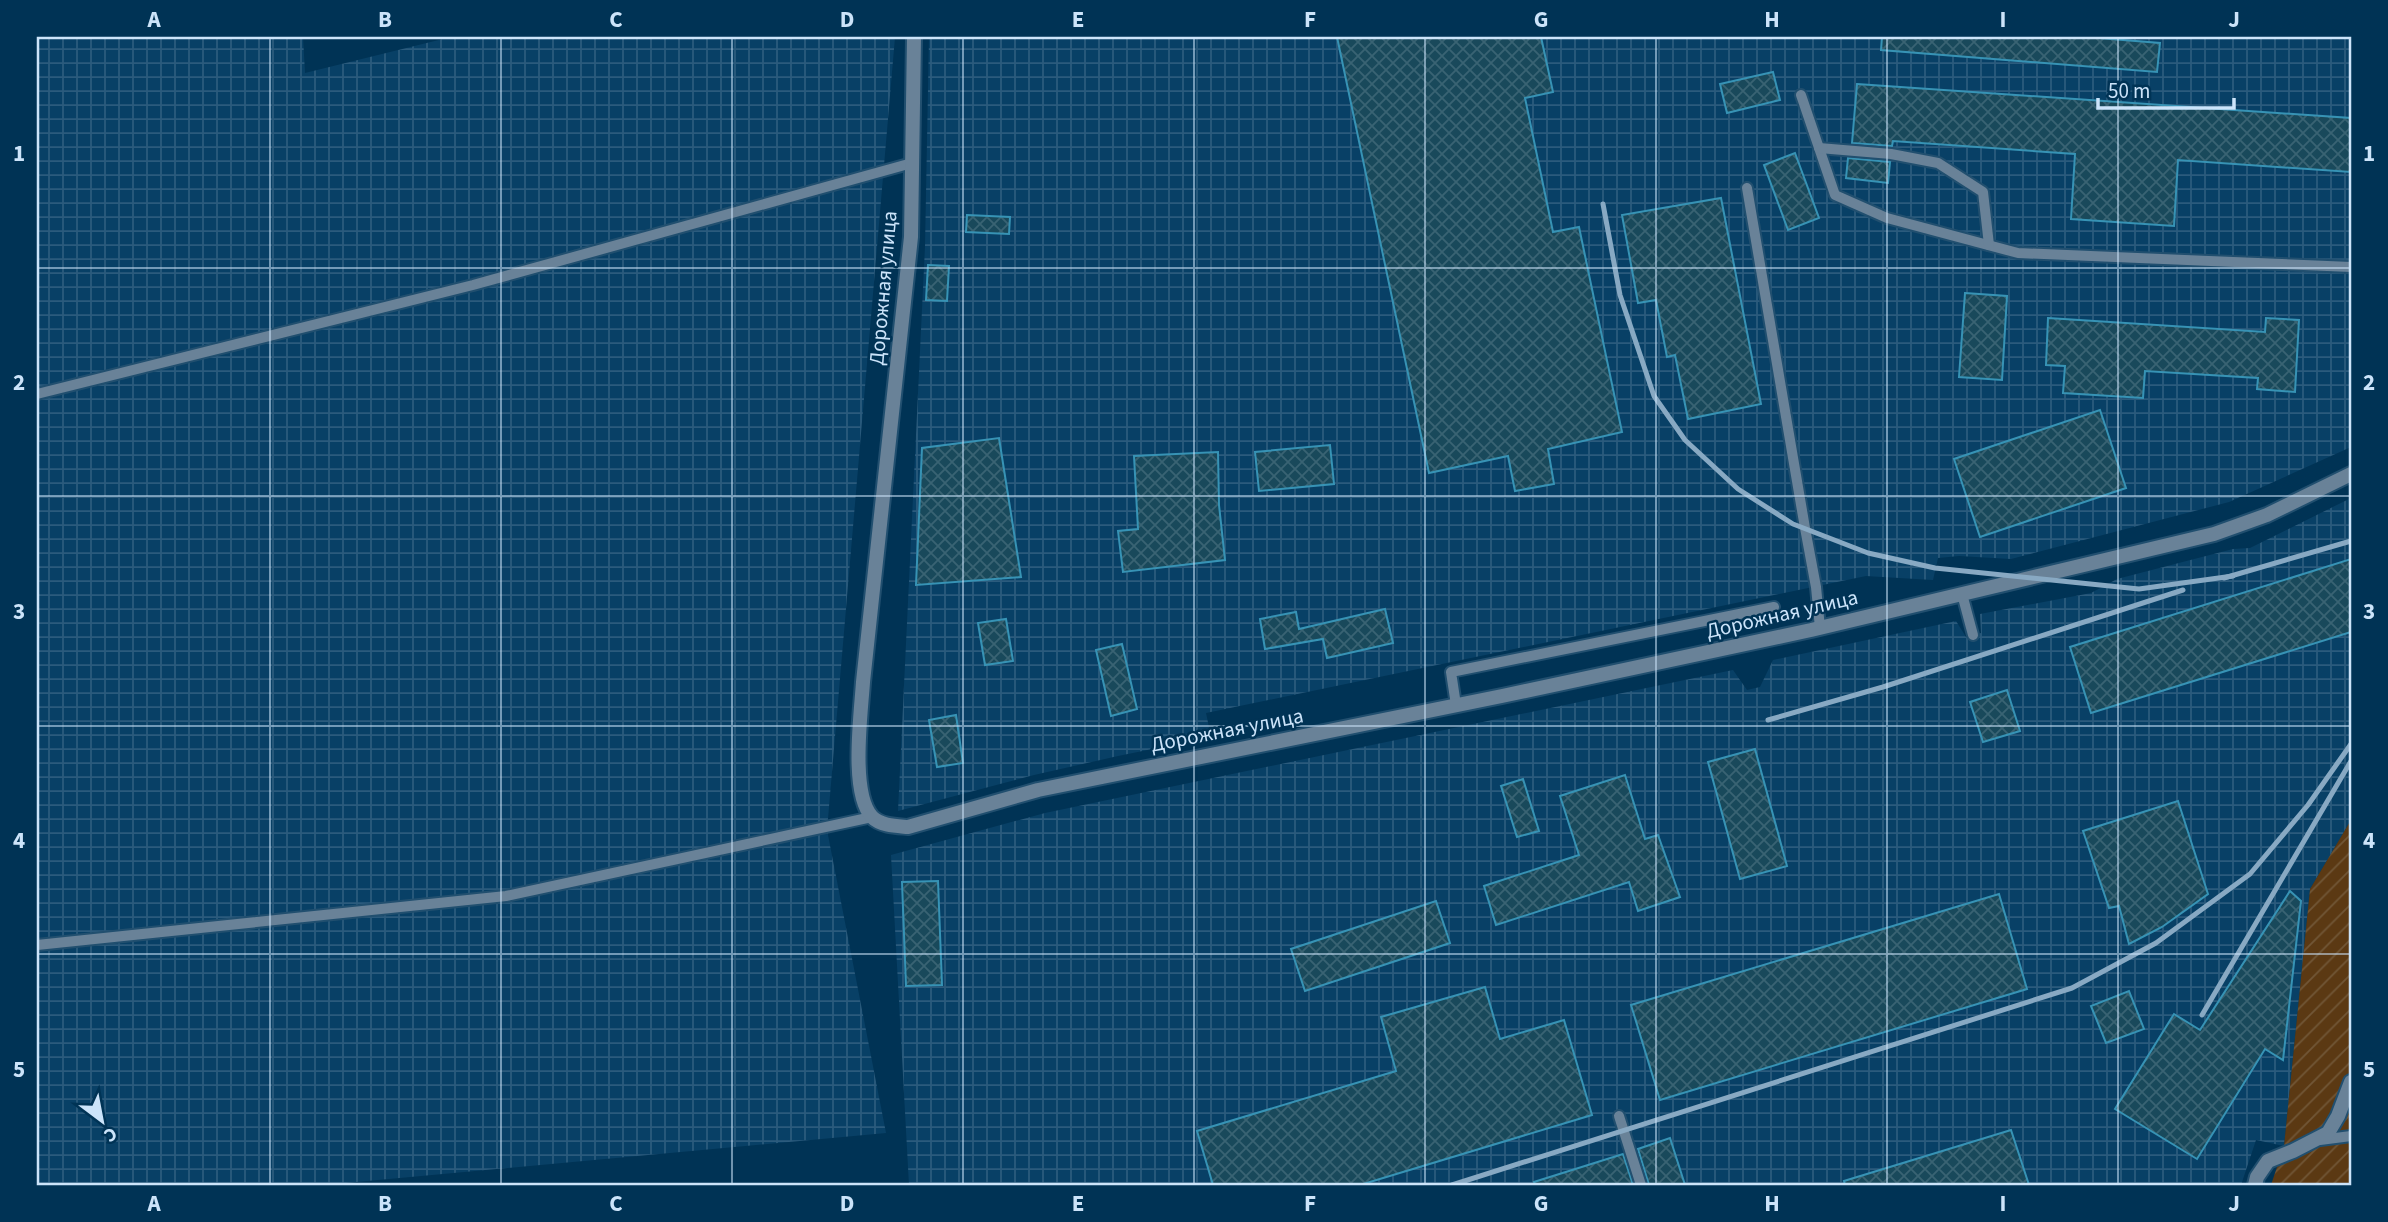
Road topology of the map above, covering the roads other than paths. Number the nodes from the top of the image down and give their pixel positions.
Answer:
1 (914, 37) edge
2 (1801, 95) dead end
3 (1819, 148) junction
4 (912, 163) junction
5 (1747, 188) dead end
6 (1989, 245) junction
7 (2351, 267) edge
8 (37, 394) edge
9 (2351, 474) edge
10 (1962, 594) junction
11 (1774, 607) dead end
12 (1821, 628) junction
13 (1973, 635) dead end
14 (1456, 705) junction
15 (872, 817) junction
16 (37, 945) edge
17 (2351, 1082) edge
18 (1619, 1116) dead end
19 (2351, 1136) edge
20 (2314, 1140) junction
21 (1642, 1185) edge
22 (2255, 1185) edge

1 - 4 street, Дорожная улица
2 - 3 lane
3 - 6 lane
3 - 6 lane
4 - 8 lane
4 - 15 street, Дорожная улица
5 - 12 lane
6 - 7 lane
9 - 10 street, Дорожная улица
10 - 12 street, Дорожная улица
10 - 13 lane
11 - 14 lane
12 - 14 street, Дорожная улица
14 - 15 street, Дорожная улица
15 - 16 lane
17 - 20 street
18 - 21 lane
19 - 20 lane
20 - 22 street

